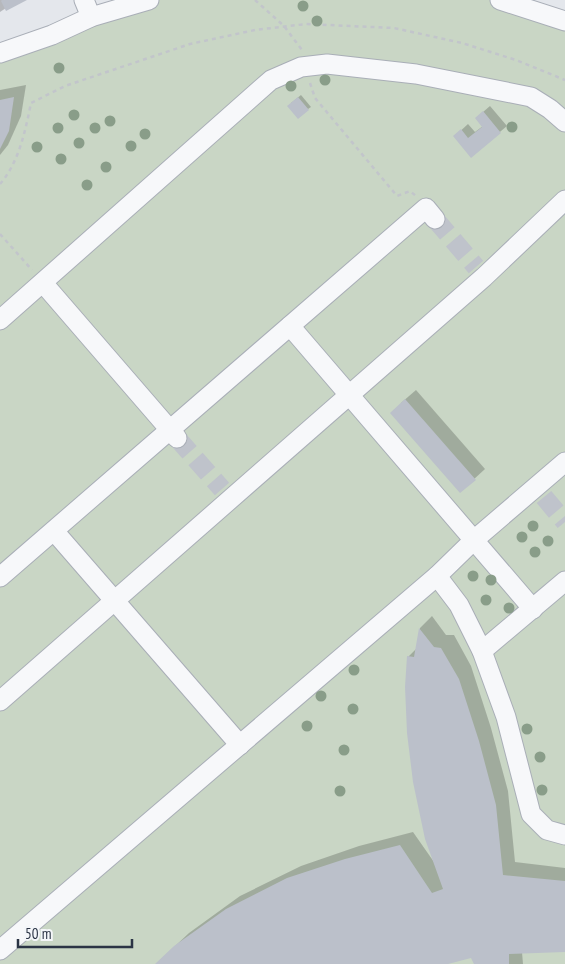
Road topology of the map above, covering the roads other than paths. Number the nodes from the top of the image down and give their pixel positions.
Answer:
1 (149, 0) edge
2 (500, 0) edge
3 (525, 4) edge
4 (88, 8) edge
5 (565, 21) edge
6 (0, 53) edge
7 (565, 122) edge
8 (565, 200) edge
9 (430, 214) road end
10 (44, 283) junction
11 (0, 320) edge
12 (290, 326) junction
13 (349, 395) junction
14 (174, 434) junction
15 (565, 462) edge
16 (54, 531) junction
17 (474, 540) junction
18 (437, 576) junction
19 (0, 577) edge
20 (565, 581) edge
21 (114, 600) junction
22 (533, 609) junction
23 (482, 651) junction
24 (0, 701) edge
25 (240, 745) junction
26 (565, 835) edge
27 (0, 950) edge

1 - 4 lane
2 - 3 lane
3 - 5 lane
4 - 6 lane
7 - 10 lane
8 - 13 lane
9 - 12 lane
10 - 11 lane
10 - 14 lane
12 - 13 lane
12 - 14 lane
13 - 17 lane
13 - 21 lane
14 - 16 lane
15 - 17 lane
16 - 19 lane
16 - 21 lane
17 - 18 lane
17 - 22 lane
18 - 23 lane
18 - 25 lane
20 - 22 lane
21 - 24 lane
21 - 25 lane
22 - 23 lane
23 - 26 lane
25 - 27 lane

